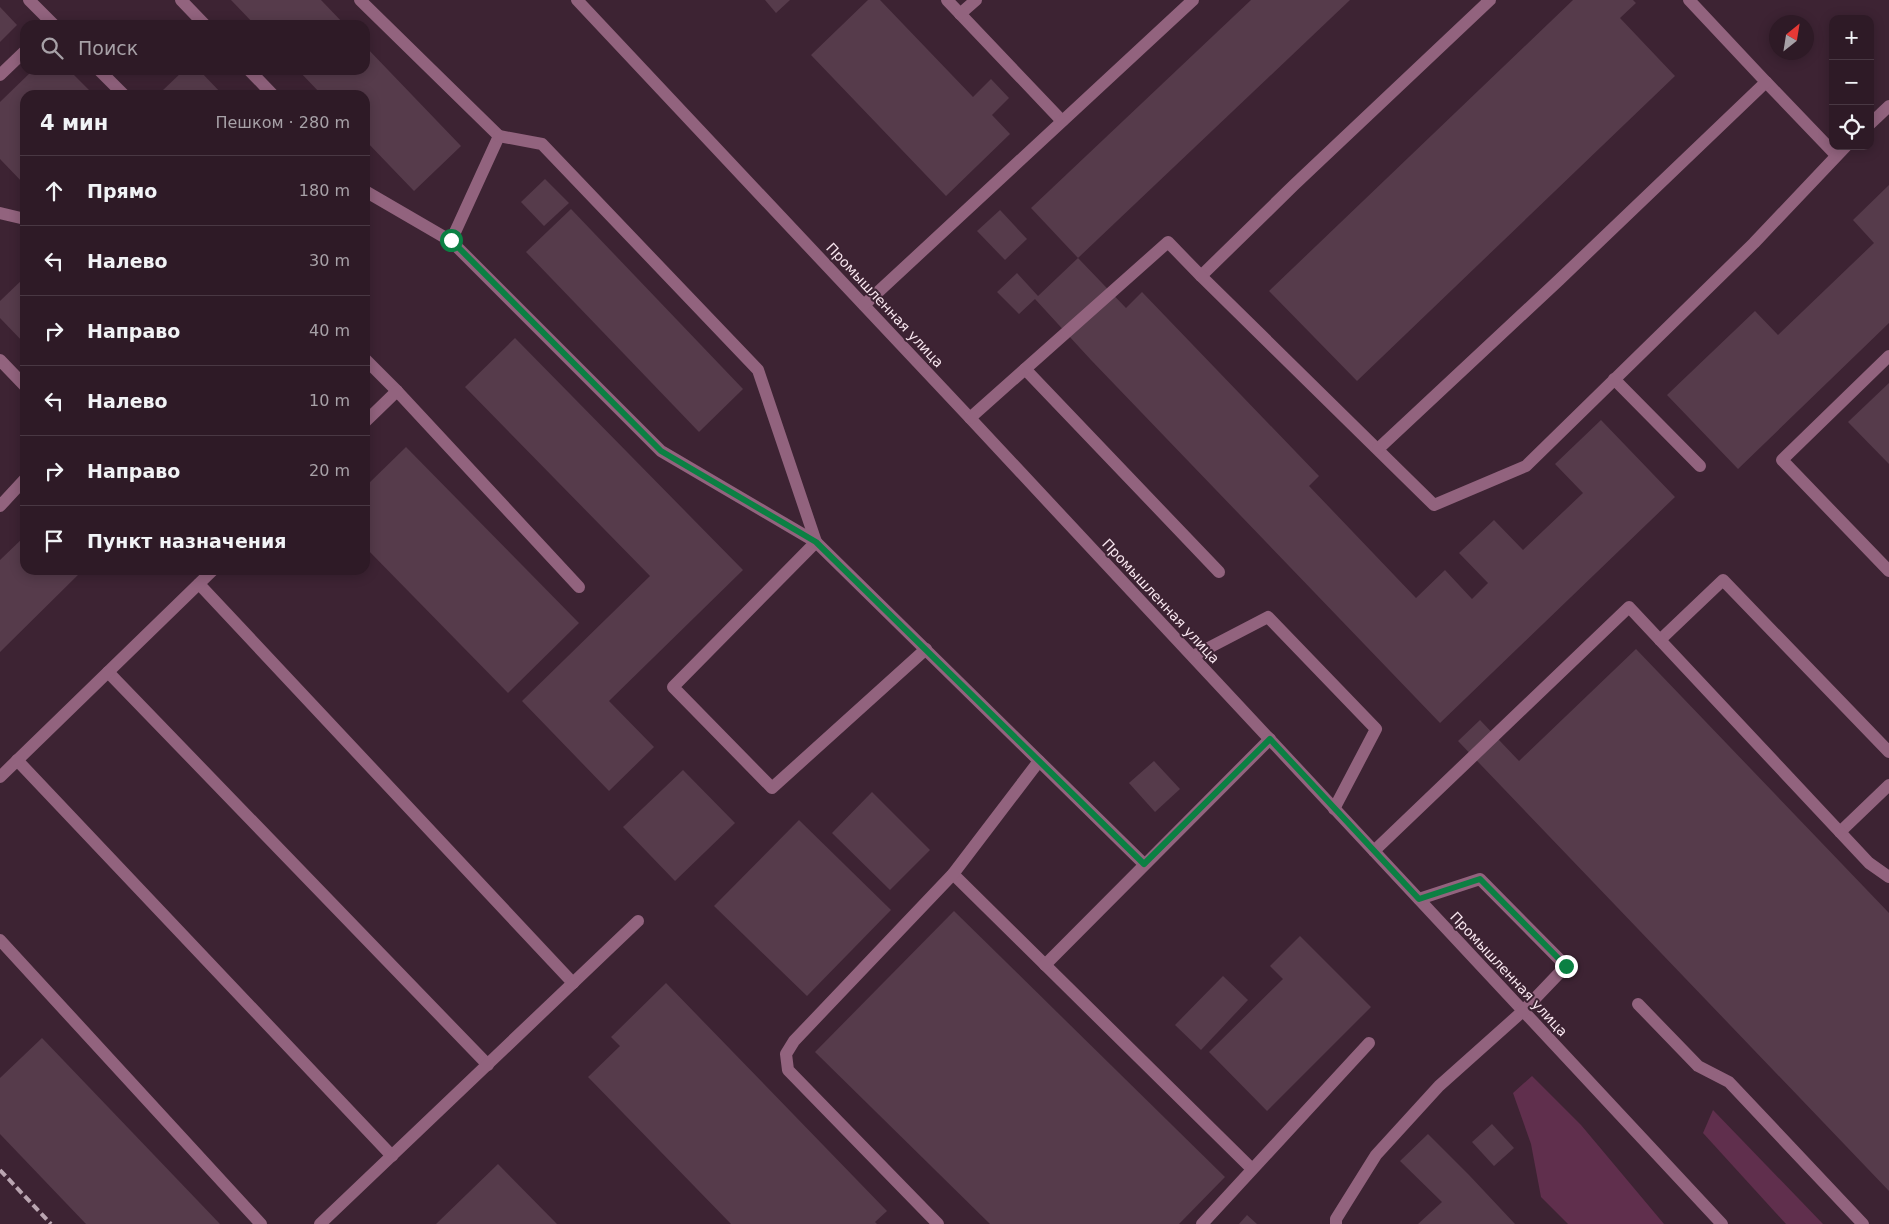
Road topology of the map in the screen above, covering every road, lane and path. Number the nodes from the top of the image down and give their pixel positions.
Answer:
1 (29, 0) edge
2 (181, 0) edge
3 (360, 0) edge
4 (577, 0) edge
5 (946, 0) edge
6 (976, 0) edge
7 (1193, 0) edge
8 (1490, 0) edge
9 (1689, 0) edge
10 (960, 14) junction
11 (47, 20) edge
12 (200, 20) edge
13 (20, 56) edge
14 (104, 75) edge
15 (254, 75) edge
16 (0, 76) edge
17 (1766, 82) junction
18 (119, 90) edge
19 (268, 90) edge
20 (1889, 106) edge
21 (1874, 120) edge
22 (1062, 121) junction
23 (499, 136) junction
24 (1841, 151) edge
25 (370, 194) edge
26 (0, 213) edge
27 (20, 218) edge
28 (451, 240) junction
29 (1201, 276) junction
30 (864, 305) junction
31 (1889, 356) edge
32 (0, 360) edge
33 (370, 364) edge
34 (1024, 369) junction
35 (1614, 379) junction
36 (20, 381) edge
37 (397, 391) junction
38 (370, 417) edge
39 (970, 418) junction
40 (1378, 449) junction
41 (1700, 466) dead end
42 (20, 484) edge
43 (0, 506) edge
44 (816, 542) junction
45 (1889, 571) edge
46 (1219, 572) dead end
47 (208, 575) edge
48 (199, 584) junction
49 (579, 587) dead end
50 (1660, 640) junction
51 (926, 649) junction
52 (1193, 656) junction
53 (108, 672) junction
54 (1270, 739) junction
55 (1889, 752) edge
56 (17, 760) junction
57 (1039, 761) junction
58 (0, 776) edge
59 (1889, 785) edge
60 (1334, 808) junction
61 (1840, 832) junction
62 (1374, 851) junction
63 (1144, 864) junction
64 (953, 874) junction
65 (1889, 877) edge
66 (1419, 899) junction
67 (638, 921) dead end
68 (0, 940) edge
69 (1045, 965) junction
70 (573, 983) junction
71 (1638, 1004) dead end
72 (1523, 1011) junction
73 (1369, 1043) dead end
74 (488, 1064) junction
75 (392, 1156) junction
76 (1252, 1169) junction
77 (262, 1224) edge
78 (320, 1224) edge
79 (938, 1224) edge
80 (1202, 1224) edge
81 (1336, 1224) edge
82 (1722, 1224) edge
83 (1863, 1224) edge

1 - 11 street
2 - 12 street
3 - 23 street
4 - 30 street, Промышленная улица
5 - 10 street
6 - 10 street
7 - 22 street
8 - 29 street
9 - 17 street
10 - 22 street
13 - 16 street
14 - 18 street
15 - 19 street
17 - 24 street
17 - 40 street
20 - 21 street
22 - 30 street
23 - 28 street
23 - 44 street
24 - 35 street
25 - 28 street
26 - 27 street
28 - 44 street
29 - 34 street
29 - 40 street
30 - 39 street, Промышленная улица
31 - 45 street
32 - 36 street
33 - 37 street
34 - 39 street
34 - 46 street
35 - 40 street
35 - 41 street
37 - 38 street
37 - 49 street
39 - 52 street, Промышленная улица
42 - 43 street
44 - 51 street
44 - 51 street
47 - 48 street
48 - 53 street
48 - 70 street
50 - 55 street
50 - 61 street
50 - 62 street
51 - 57 street
52 - 54 street, Промышленная улица
52 - 60 street
53 - 56 street
53 - 74 street
54 - 60 street, Промышленная улица
54 - 63 street
56 - 58 street
56 - 75 street
57 - 63 street
57 - 64 street
59 - 61 street
60 - 62 street, Промышленная улица
61 - 65 street
62 - 66 street, Промышленная улица
63 - 69 street
64 - 69 street
64 - 79 street
66 - 72 street, Промышленная улица
66 - 72 street
67 - 70 street
68 - 77 street
69 - 76 street
70 - 74 street
71 - 83 street
72 - 81 street
72 - 82 street, Промышленная улица
73 - 76 street
74 - 75 street
75 - 78 street
76 - 80 street

